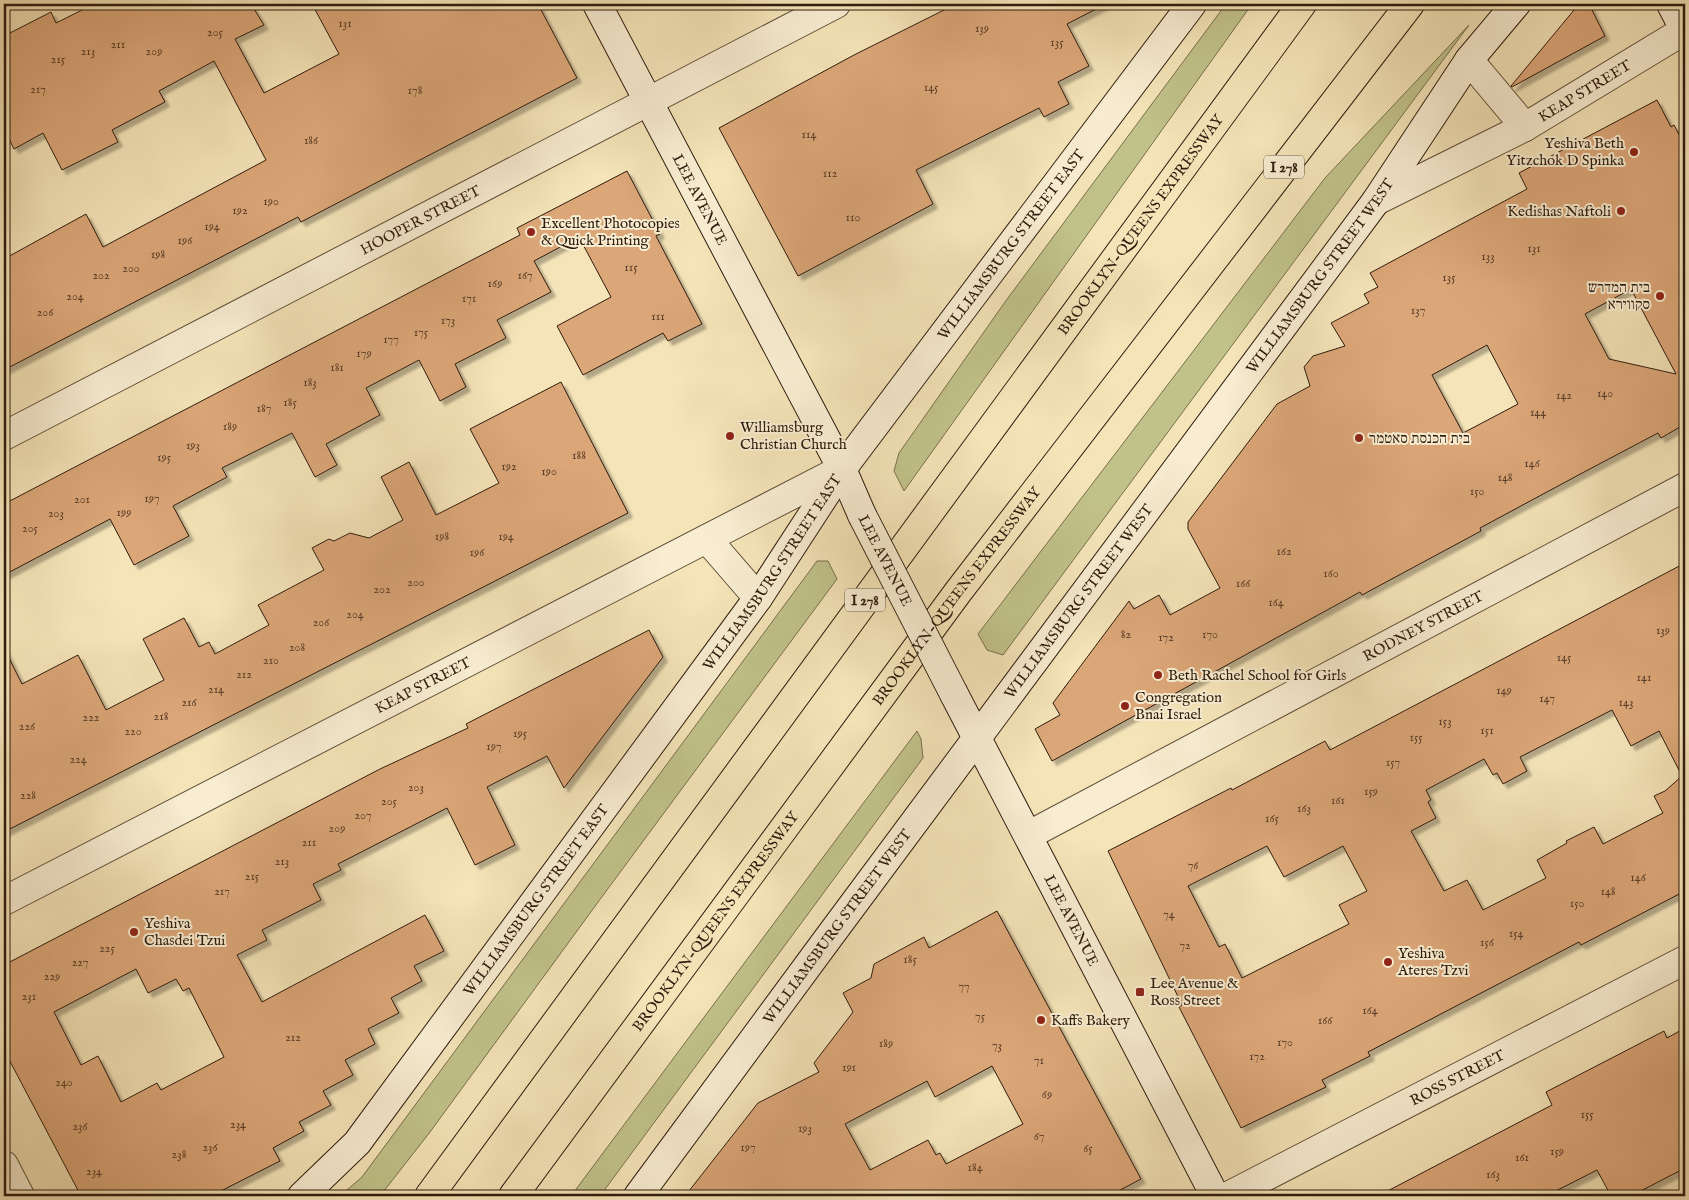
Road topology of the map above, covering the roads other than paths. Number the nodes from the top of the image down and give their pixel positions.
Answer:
1 (597, 4) edge
2 (836, 4) edge
3 (1192, 4) edge
4 (1302, 4) edge
5 (1410, 4) edge
6 (1516, 4) edge
7 (1671, 4) edge
8 (1685, 30) edge
9 (1469, 60) junction
10 (648, 102) junction
11 (1524, 127) junction
12 (1376, 201) junction
13 (4, 436) edge
14 (842, 470) junction
15 (1685, 486) edge
16 (707, 540) junction
17 (758, 598) junction
18 (977, 737) junction
19 (1029, 835) junction
20 (4, 901) edge
21 (1685, 960) edge
22 (4, 1165) edge
23 (20, 1196) edge
24 (302, 1196) edge
25 (429, 1196) edge
26 (513, 1196) edge
27 (638, 1196) edge
28 (1215, 1196) edge
29 (1228, 1196) edge

1 - 10 main road, LEE AVENUE
2 - 10 main road, HOOPER STREET
3 - 14 main road, WILLIAMSBURG STREET EAST
4 - 25 highway, BROOKLYN-QUEENS EXPRESSWAY / I 278
5 - 26 highway, BROOKLYN-QUEENS EXPRESSWAY / I 278
6 - 9 main road, WILLIAMSBURG STREET WEST
7 - 8 main road
8 - 11 main road, KEAP STREET
9 - 11 main road
9 - 12 main road, WILLIAMSBURG STREET WEST
10 - 13 main road, HOOPER STREET
10 - 14 main road, LEE AVENUE
11 - 12 main road, KEAP STREET
12 - 18 main road, WILLIAMSBURG STREET WEST
14 - 16 main road, KEAP STREET
14 - 17 main road, WILLIAMSBURG STREET EAST
14 - 18 main road, LEE AVENUE, bridge
15 - 19 main road, RODNEY STREET
16 - 17 main road
16 - 20 main road, KEAP STREET
17 - 24 main road, WILLIAMSBURG STREET EAST
18 - 19 main road, LEE AVENUE
18 - 27 main road, WILLIAMSBURG STREET WEST
19 - 28 main road, LEE AVENUE
21 - 29 main road, ROSS STREET
22 - 23 main road

